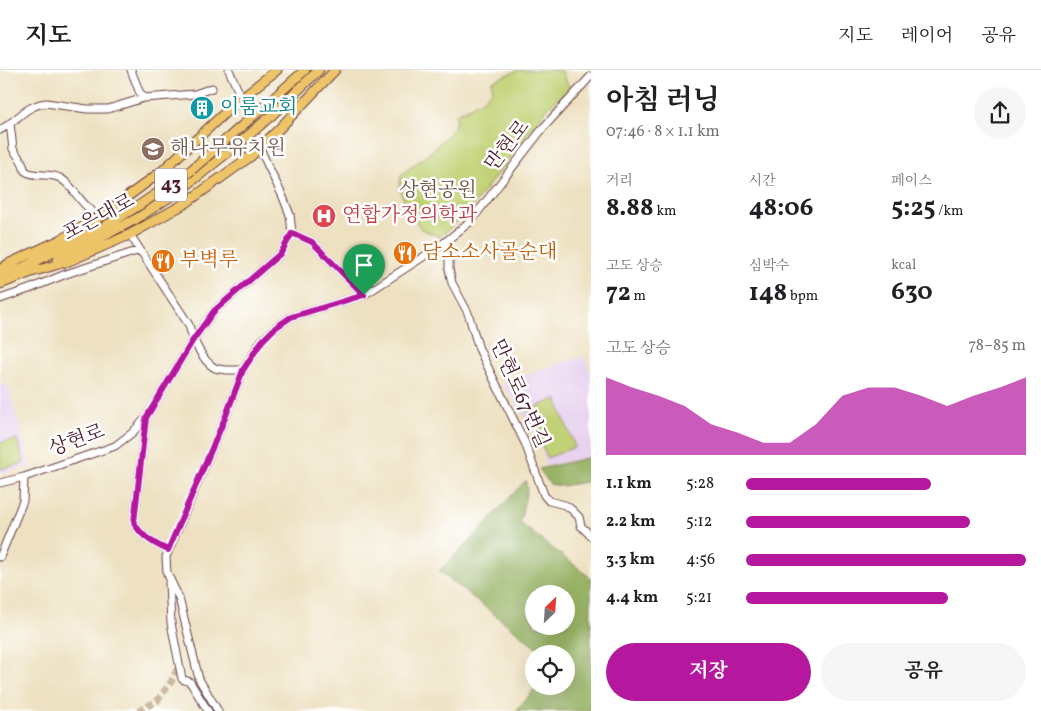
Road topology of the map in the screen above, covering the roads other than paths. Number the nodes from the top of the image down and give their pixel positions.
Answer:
1 (131, 70) edge
2 (229, 70) edge
3 (277, 70) edge
4 (305, 70) edge
5 (319, 70) edge
6 (335, 70) edge
7 (591, 76) edge
8 (212, 88) dead end
9 (144, 98) junction
10 (241, 98) junction
11 (10, 124) junction
12 (0, 130) edge
13 (260, 148) junction
14 (91, 210) tunnel mouth
15 (101, 225) junction
16 (292, 233) junction
17 (125, 237) junction
18 (444, 244) junction
19 (140, 250) junction
20 (0, 270) edge
21 (35, 271) junction
22 (0, 275) edge
23 (0, 284) edge
24 (364, 295) junction
25 (0, 299) edge
26 (193, 340) junction
27 (243, 370) junction
28 (146, 418) junction
29 (24, 477) junction
30 (0, 483) edge
31 (591, 536) edge
32 (168, 550) junction
33 (0, 556) edge
34 (170, 579) junction
35 (208, 711) edge
36 (218, 711) edge

1 - 9 street
2 - 10 street
3 - 10 main road
4 - 15 main road, 포은대로 / 43, bridge
5 - 15 main road, 포은대로 / 43, bridge
6 - 13 main road
7 - 18 street, 만현로
8 - 9 street
9 - 11 street
10 - 13 street
10 - 15 main road
11 - 12 street
11 - 14 street
13 - 16 street
13 - 17 main road
15 - 20 main road
15 - 21 main road, 포은대로 / 43
15 - 22 main road, 포은대로 / 43
16 - 24 street
16 - 26 street, 상현로
17 - 19 street
17 - 21 main road
18 - 24 street, 만현로
18 - 31 street, 만현로67번길
19 - 25 street
19 - 26 street
21 - 23 main road, 포은대로 / 43
24 - 27 street, 만현로
26 - 27 street
26 - 28 street, 상현로
27 - 32 street, 만현로
28 - 29 street, 상현로
28 - 32 street
29 - 30 street, 상현로
29 - 33 street
32 - 34 street, 만현로
34 - 35 street
34 - 36 street

